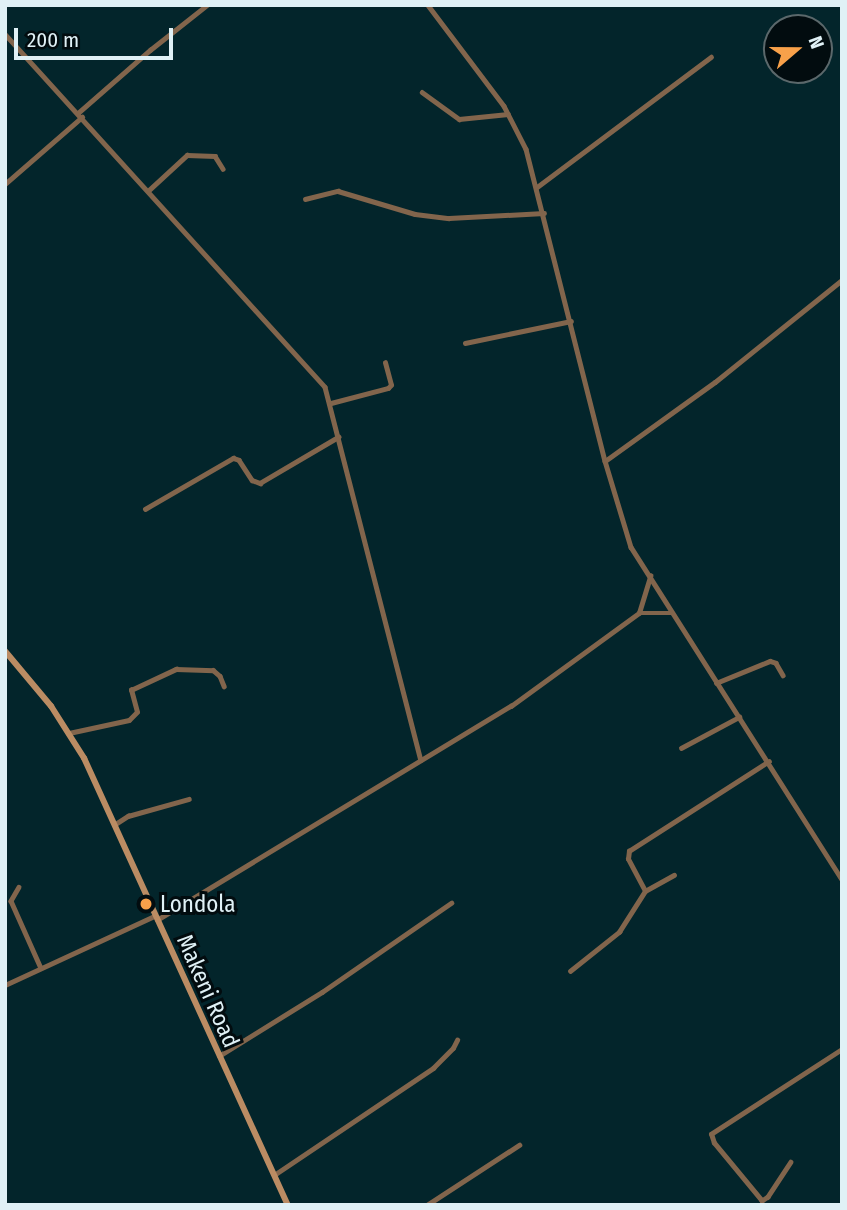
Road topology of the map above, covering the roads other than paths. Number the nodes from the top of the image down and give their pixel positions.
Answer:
1 (207, 5) edge
2 (428, 5) edge
3 (5, 34) edge
4 (711, 57) dead end
5 (422, 92) dead end
6 (508, 114) junction
7 (80, 115) junction
8 (223, 169) dead end
9 (5, 184) edge
10 (537, 187) junction
11 (148, 191) junction
12 (306, 199) dead end
13 (544, 213) junction
14 (842, 280) edge
15 (571, 321) junction
16 (465, 344) dead end
17 (385, 363) dead end
18 (331, 403) junction
19 (338, 437) junction
20 (605, 461) junction
21 (145, 509) dead end
22 (650, 576) junction
23 (639, 613) junction
24 (671, 613) junction
25 (5, 651) edge
26 (783, 675) dead end
27 (716, 682) junction
28 (224, 686) dead end
29 (738, 717) junction
30 (69, 733) junction
31 (681, 748) dead end
32 (421, 760) junction
33 (769, 761) junction
34 (189, 799) dead end
35 (114, 825) junction
36 (674, 875) dead end
37 (842, 880) edge
38 (19, 887) dead end
39 (645, 891) junction
40 (451, 902) dead end
41 (155, 918) junction
42 (41, 968) junction
43 (570, 971) dead end
44 (5, 985) edge
45 (457, 1040) dead end
46 (842, 1049) edge
47 (218, 1056) junction
48 (519, 1145) dead end
49 (791, 1162) dead end
50 (274, 1175) junction
51 (288, 1205) edge
52 (427, 1205) edge

1 - 7 street
2 - 6 street
3 - 7 street
4 - 10 street
5 - 6 street
6 - 10 street
7 - 9 street
7 - 11 street
8 - 11 street
10 - 13 street
11 - 18 street
12 - 13 street
13 - 15 street
14 - 20 street
15 - 16 street
15 - 20 street
17 - 18 street
18 - 19 street
19 - 21 street
19 - 32 street
20 - 22 street
22 - 23 street
22 - 24 street
23 - 24 street
23 - 32 street
24 - 27 street
25 - 30 main road, Makeni Road
26 - 27 street
27 - 29 street
28 - 30 street
29 - 31 street
29 - 33 street
30 - 35 main road, Makeni Road
32 - 41 street
33 - 37 street
33 - 39 street
34 - 35 street
35 - 41 main road, Makeni Road
36 - 39 street
38 - 42 street
39 - 43 street
40 - 47 street
41 - 42 street
41 - 47 main road, Makeni Road
42 - 44 street
45 - 50 street
46 - 49 street
47 - 50 main road, Makeni Road
48 - 52 street
50 - 51 main road, Makeni Road

